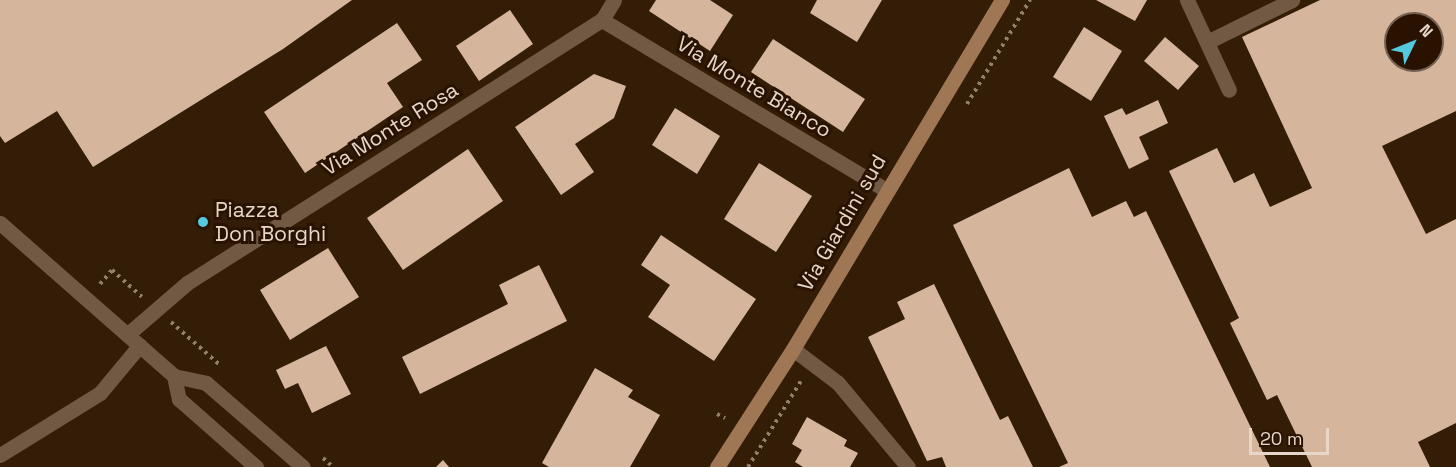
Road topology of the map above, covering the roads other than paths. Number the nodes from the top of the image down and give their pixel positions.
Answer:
1 (614, 0) edge
2 (1002, 0) edge
3 (1187, 0) edge
4 (1292, 0) edge
5 (602, 20) junction
6 (1207, 42) junction
7 (1229, 90) dead end
8 (886, 190) junction
9 (0, 223) edge
10 (128, 334) junction
11 (140, 345) junction
12 (793, 349) junction
13 (174, 376) junction
14 (0, 455) edge
15 (256, 467) edge
16 (303, 467) edge
17 (717, 467) edge
18 (908, 467) edge

1 - 5 street, Via Monte Rosa
2 - 8 main road, Via Giardini sud
3 - 6 street
4 - 6 street
5 - 8 street, Via Monte Bianco
5 - 10 street, Via Monte Rosa
6 - 7 street
8 - 12 main road, Via Giardini sud
9 - 10 street
10 - 11 street
11 - 13 street
11 - 14 street
12 - 17 main road, Via Giardini sud
12 - 18 street
13 - 15 street
13 - 16 street

